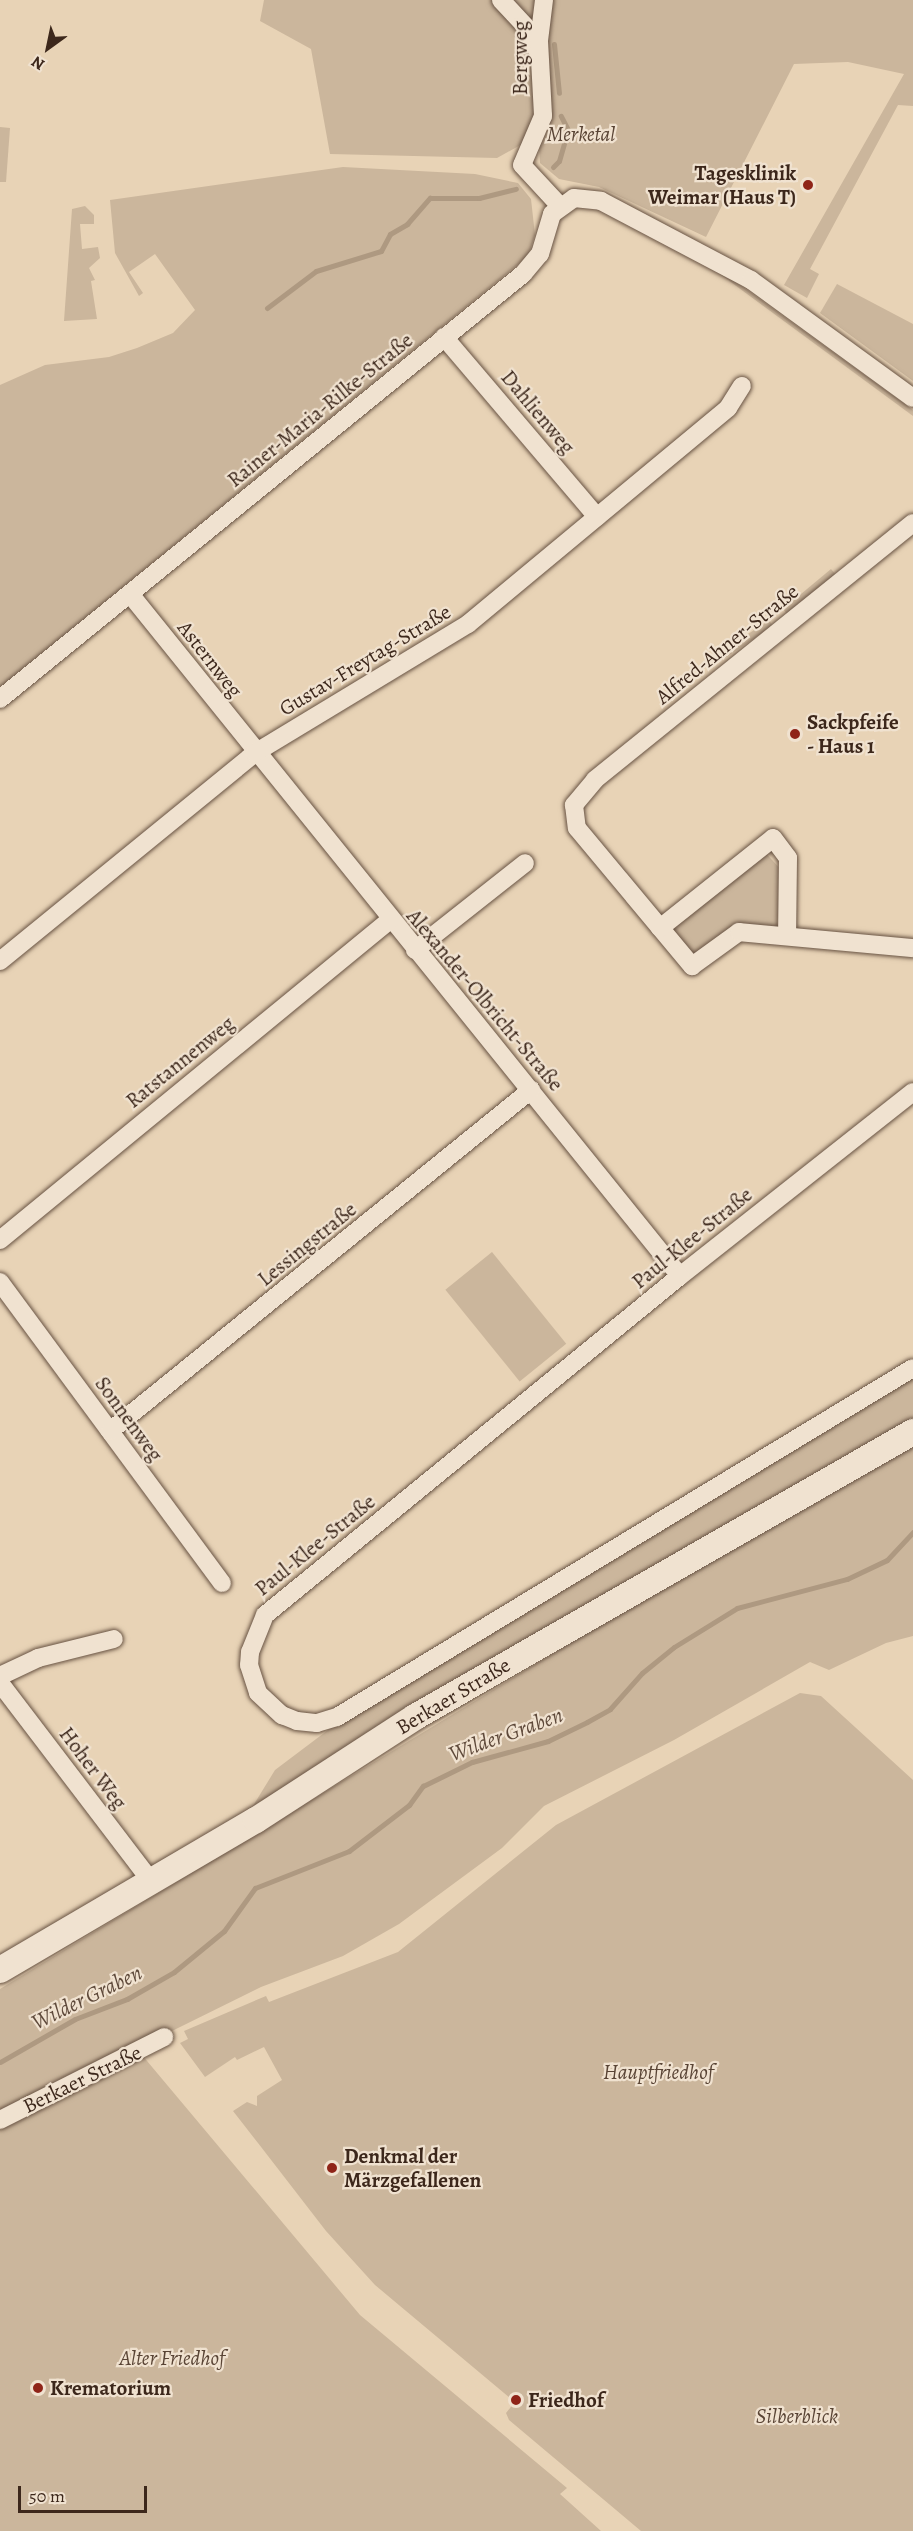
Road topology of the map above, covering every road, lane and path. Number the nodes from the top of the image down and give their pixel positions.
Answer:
1 (501, 0) edge
2 (544, 0) edge
3 (541, 60) junction
4 (559, 205) junction
5 (444, 337) junction
6 (742, 386) dead end
7 (913, 398) edge
8 (597, 517) junction
9 (913, 523) edge
10 (130, 594) junction
11 (0, 699) edge
12 (255, 753) junction
13 (525, 863) dead end
14 (390, 920) junction
15 (660, 928) junction
16 (787, 936) junction
17 (913, 948) edge
18 (415, 950) junction
19 (0, 961) edge
20 (531, 1090) junction
21 (913, 1092) edge
22 (0, 1240) edge
23 (680, 1276) junction
24 (0, 1282) edge
25 (913, 1368) edge
26 (110, 1431) junction
27 (913, 1432) edge
28 (222, 1583) dead end
29 (114, 1639) dead end
30 (0, 1676) edge
31 (0, 1683) edge
32 (151, 1881) junction
33 (0, 1970) edge
34 (164, 2037) dead end
35 (0, 2120) edge

1 - 3 street
2 - 3 street, Bergweg
3 - 4 street, Bergweg
4 - 5 street, Rainer-Maria-Rilke-Straße
4 - 7 street
5 - 8 street, Dahlienweg
5 - 10 street, Rainer-Maria-Rilke-Straße
6 - 8 street, Gustav-Freytag-Straße
8 - 12 street, Gustav-Freytag-Straße
9 - 15 street, Alfred-Ahner-Straße
10 - 11 street, Rainer-Maria-Rilke-Straße
10 - 12 street, Asternweg
12 - 14 street, Alexander-Olbricht-Straße
12 - 19 street, Gustav-Freytag-Straße
13 - 18 street
14 - 18 street, Alexander-Olbricht-Straße
14 - 22 street, Ratstannenweg
15 - 16 street
15 - 16 street
16 - 17 street
18 - 20 street, Alexander-Olbricht-Straße
20 - 23 street, Alexander-Olbricht-Straße
20 - 26 street, Lessingstraße
21 - 23 street, Paul-Klee-Straße
23 - 25 street, Paul-Klee-Straße
24 - 26 street, Sonnenweg
26 - 28 street, Sonnenweg
27 - 32 main road, Berkaer Straße
29 - 30 street
31 - 32 street, Hoher Weg
32 - 33 main road, Berkaer Straße
34 - 35 street, Berkaer Straße

